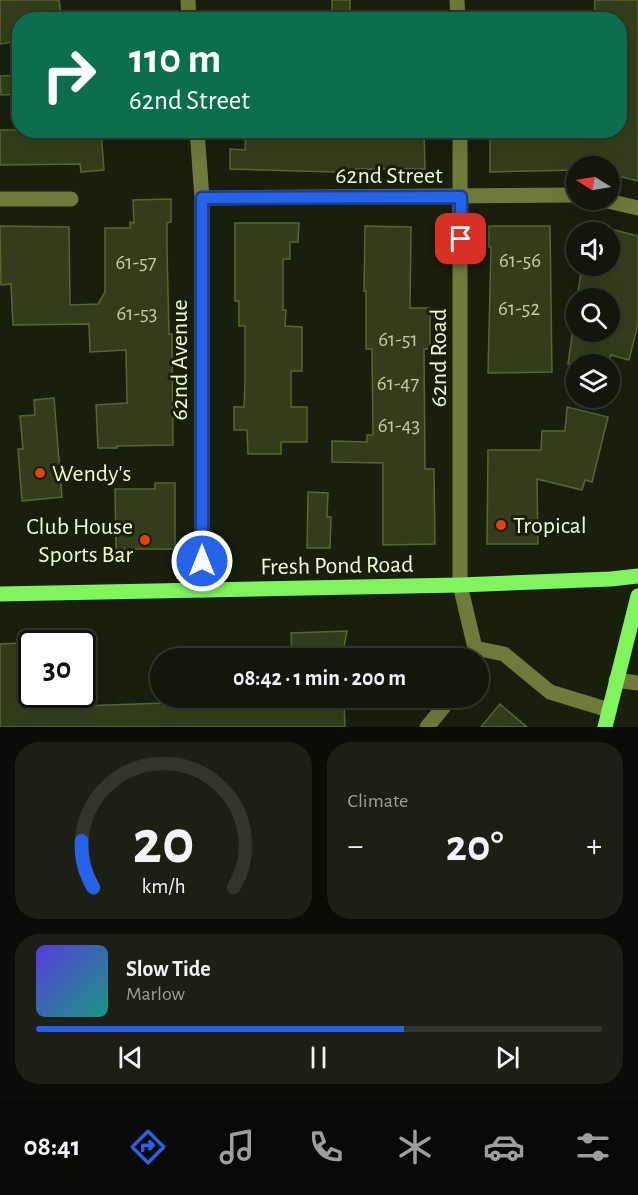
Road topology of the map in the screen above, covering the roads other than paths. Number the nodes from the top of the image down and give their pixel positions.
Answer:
1 (198, 138) edge
2 (460, 138) edge
3 (566, 195) edge
4 (461, 197) junction
5 (202, 198) junction
6 (0, 199) edge
7 (71, 199) dead end
8 (620, 204) edge
9 (638, 208) edge
10 (638, 576) edge
11 (460, 585) junction
12 (202, 590) junction
13 (0, 594) edge
14 (638, 596) edge
15 (472, 648) edge
16 (489, 654) edge
17 (616, 680) junction
18 (638, 683) edge
19 (443, 708) edge
20 (609, 710) junction
21 (427, 727) edge
22 (605, 727) edge

1 - 5 street, 62nd Avenue
2 - 4 street, 62nd Road
3 - 4 street, 62nd Street
4 - 5 street, 62nd Street
4 - 11 street, 62nd Road
5 - 12 street, 62nd Avenue
6 - 7 street
8 - 9 street
10 - 11 main road, Fresh Pond Road
11 - 12 main road, Fresh Pond Road
11 - 15 street, 62nd Road
12 - 13 main road, Fresh Pond Road
14 - 17 main road
16 - 20 street
17 - 18 street
17 - 20 main road
19 - 21 street
20 - 22 main road

